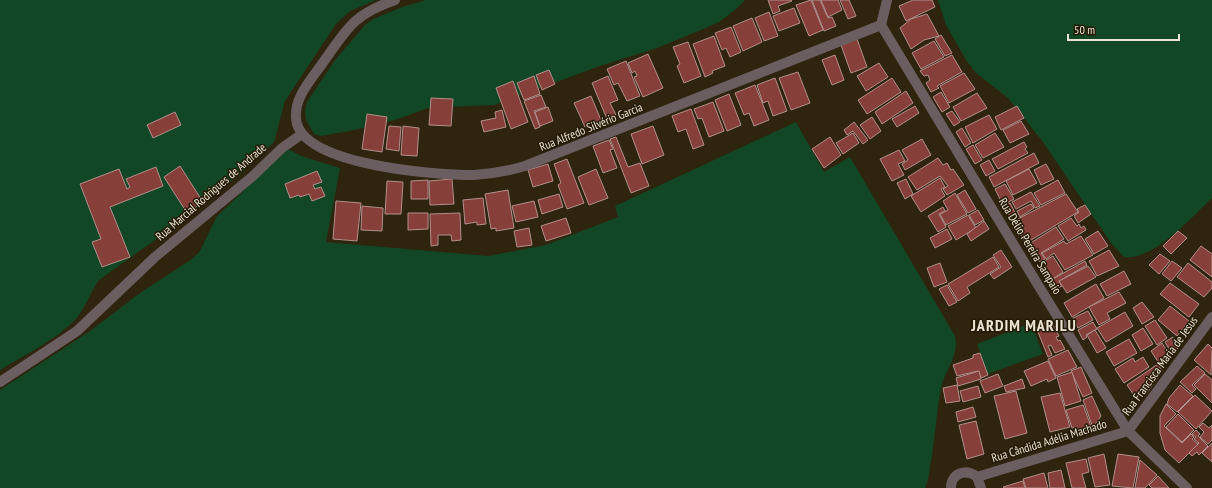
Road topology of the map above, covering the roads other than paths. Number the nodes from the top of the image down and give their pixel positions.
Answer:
1 (395, 0) edge
2 (887, 0) edge
3 (881, 25) junction
4 (302, 134) junction
5 (1212, 317) edge
6 (0, 382) edge
7 (1128, 430) junction
8 (977, 477) junction
9 (951, 488) edge
10 (981, 488) edge
11 (1187, 488) edge

1 - 4 street
2 - 3 street
3 - 4 street, Rua Alfredo Silvério Garcia
3 - 7 street, Rua Délio Pereira Sampaio
4 - 6 street, Rua Marcial Rodrigues de Andrade
5 - 7 street, Rua Francisca Maria de Jesus
7 - 8 street, Rua Cândida Adélia Machado
7 - 11 street, Rua Délio Pereira Sampaio
8 - 9 street
8 - 10 street

